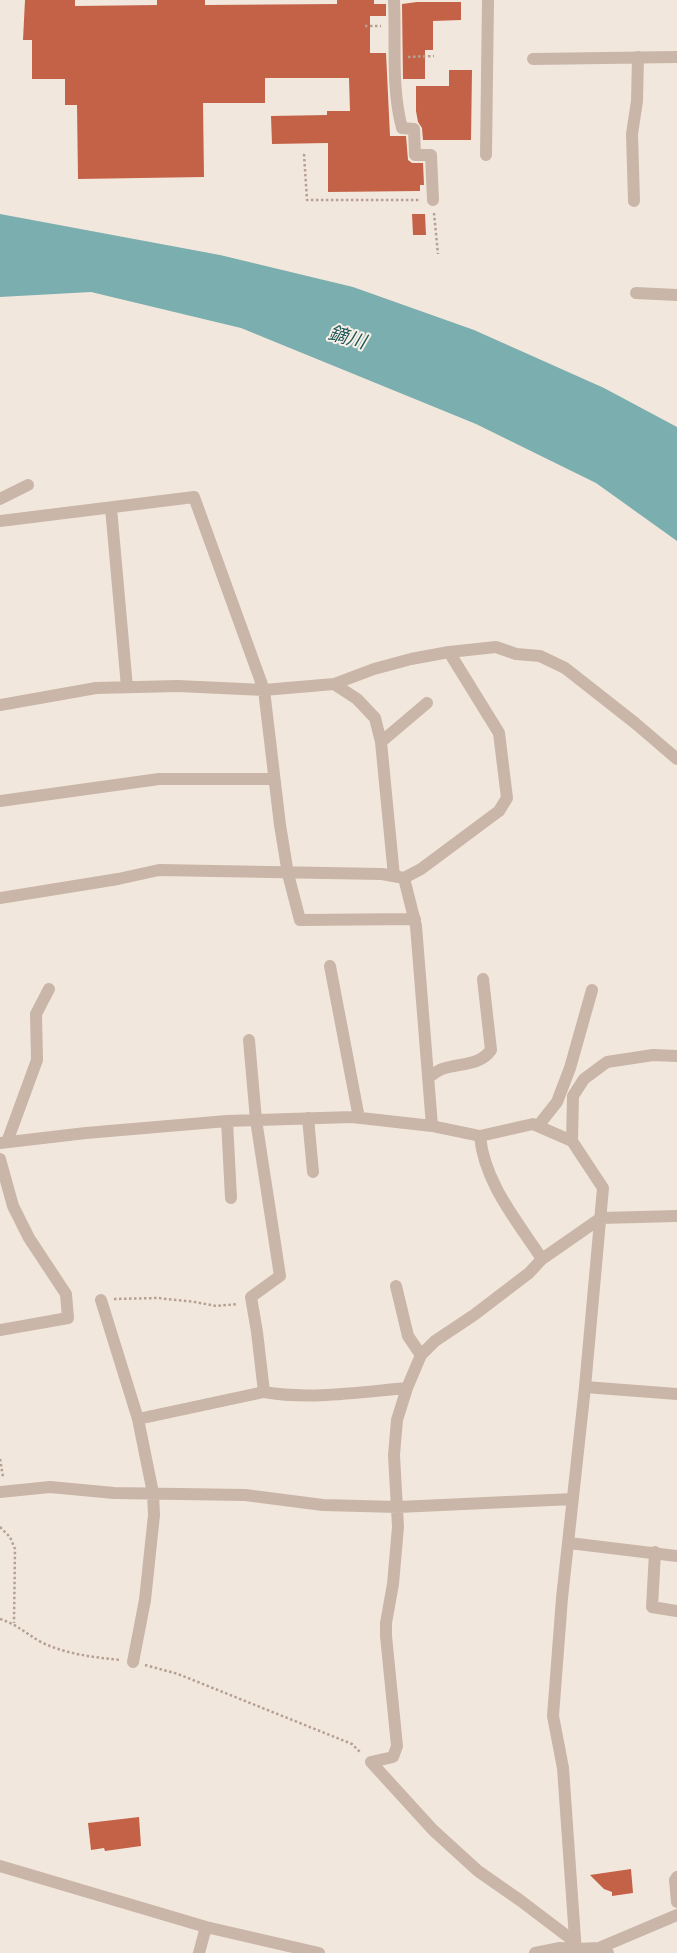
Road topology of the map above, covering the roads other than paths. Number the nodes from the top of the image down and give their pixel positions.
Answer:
1 (394, 0) edge
2 (488, 0) edge
3 (638, 57) junction
4 (677, 57) edge
5 (533, 59) dead end
6 (486, 155) dead end
7 (433, 200) road end
8 (634, 201) dead end
9 (636, 293) dead end
10 (677, 295) edge
11 (28, 485) dead end
12 (0, 499) edge
13 (111, 508) junction
14 (0, 521) edge
15 (449, 652) junction
16 (334, 684) junction
17 (127, 687) junction
18 (264, 690) junction
19 (427, 702) dead end
20 (0, 705) edge
21 (381, 742) junction
22 (677, 759) edge
23 (274, 779) junction
24 (0, 800) edge
25 (288, 874) junction
26 (399, 877) junction
27 (0, 898) edge
28 (415, 919) junction
29 (330, 966) dead end
30 (483, 979) dead end
31 (49, 989) dead end
32 (592, 990) dead end
33 (249, 1040) dead end
34 (677, 1056) edge
35 (428, 1078) junction
36 (308, 1118) junction
37 (359, 1118) junction
38 (256, 1120) junction
39 (227, 1121) junction
40 (432, 1126) junction
41 (538, 1126) junction
42 (480, 1136) junction
43 (572, 1141) junction
44 (4, 1142) edge
45 (0, 1159) edge
46 (314, 1172) dead end
47 (231, 1198) dead end
48 (677, 1216) edge
49 (601, 1218) junction
50 (542, 1258) junction
51 (396, 1286) dead end
52 (100, 1300) road end
53 (0, 1330) edge
54 (421, 1355) junction
55 (585, 1387) junction
56 (407, 1388) junction
57 (264, 1392) junction
58 (677, 1394) edge
59 (138, 1419) junction
60 (2, 1492) edge
61 (153, 1493) junction
62 (573, 1499) junction
63 (398, 1507) junction
64 (569, 1543) junction
65 (655, 1552) junction
66 (677, 1556) edge
67 (677, 1611) edge
68 (133, 1662) road end
69 (0, 1866) edge
70 (677, 1877) edge
71 (677, 1902) edge
72 (677, 1915) edge
73 (206, 1927) junction
74 (576, 1948) edge
75 (604, 1950) edge
76 (199, 1953) edge
77 (319, 1953) edge
78 (534, 1953) edge

1 - 7 street
2 - 6 street
3 - 4 street
3 - 5 street
3 - 8 street
9 - 10 street
11 - 12 street
13 - 14 street
13 - 17 street
13 - 18 street
15 - 16 street
15 - 22 street
15 - 26 street
16 - 18 street
16 - 21 street
17 - 18 street
17 - 20 street
18 - 23 street
19 - 21 street
21 - 26 street
23 - 24 street
23 - 25 street
25 - 26 street
25 - 27 street
25 - 28 street
26 - 28 street
28 - 35 street
29 - 37 street
30 - 35 street
31 - 44 street
32 - 41 street
33 - 38 street
34 - 43 street
35 - 40 street
36 - 37 street
36 - 38 street
36 - 46 street
37 - 40 street
38 - 39 street
38 - 57 street
39 - 44 street
39 - 47 street
40 - 42 street
41 - 42 street
41 - 43 street
42 - 50 street
43 - 49 street
45 - 53 street
48 - 49 street
49 - 50 street
49 - 55 street
50 - 54 street
51 - 54 street
52 - 59 street
54 - 56 street
55 - 58 street
55 - 62 street
56 - 57 street
56 - 63 street
57 - 59 street
59 - 61 street
60 - 61 street
61 - 63 street
61 - 68 street
62 - 63 street
62 - 64 street
63 - 74 street
64 - 65 street
64 - 74 street
65 - 66 street
65 - 67 street
69 - 73 street
70 - 71 street
72 - 75 street
73 - 76 street
73 - 77 street
74 - 75 street
74 - 78 street

